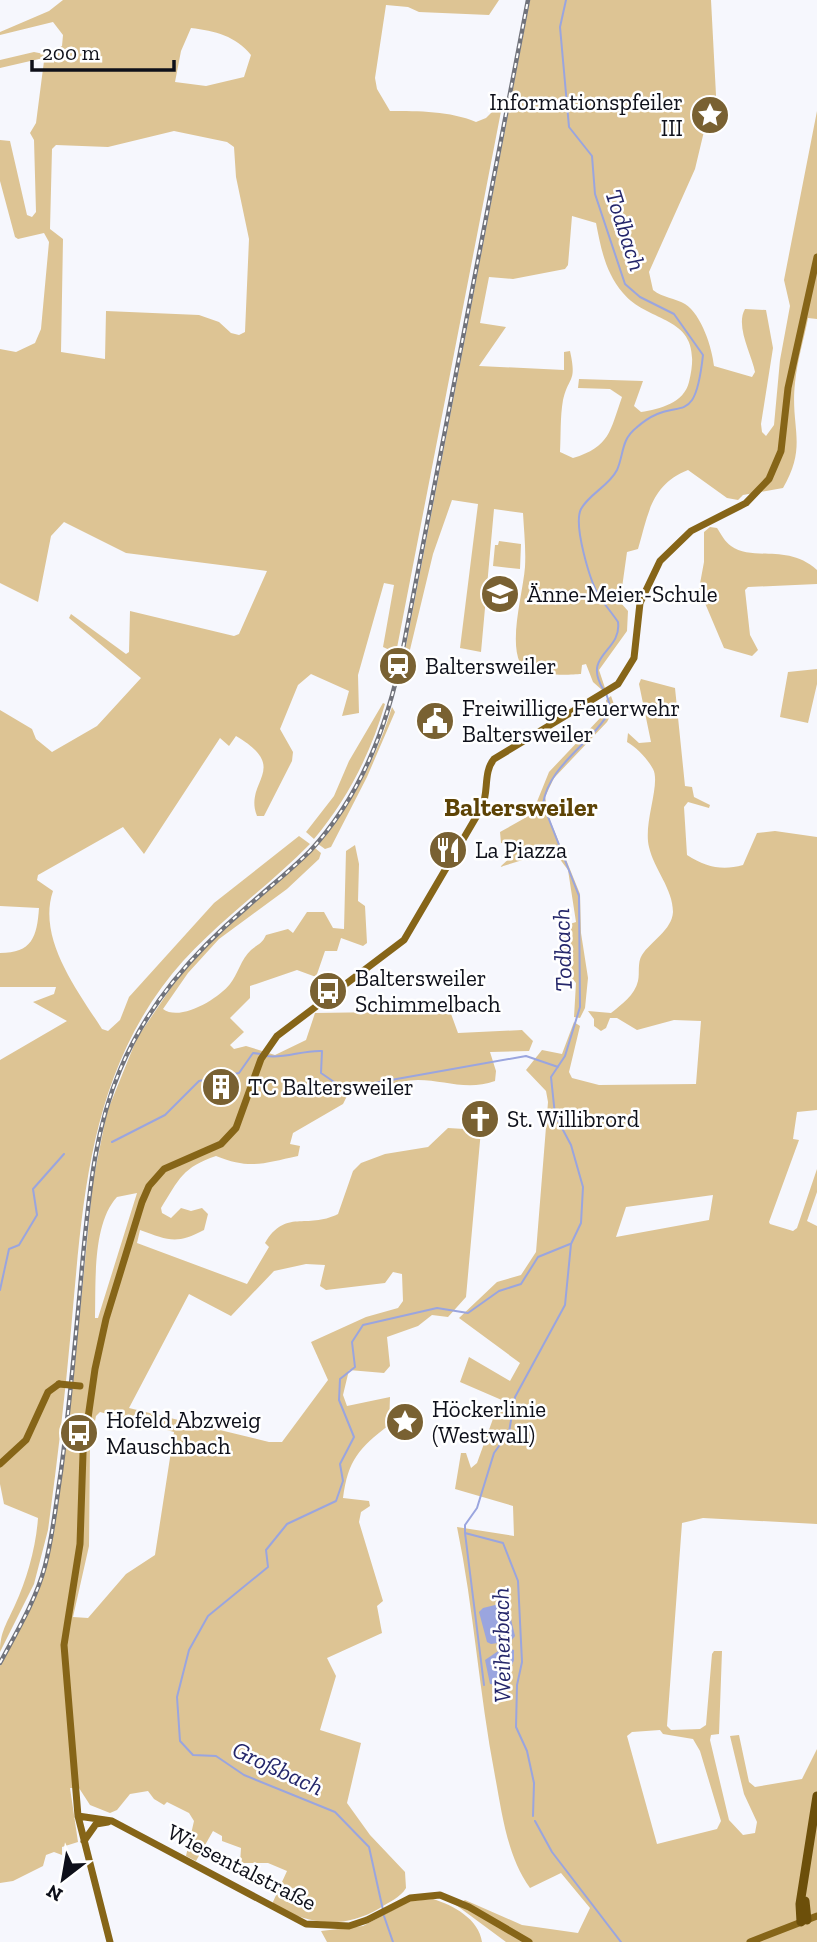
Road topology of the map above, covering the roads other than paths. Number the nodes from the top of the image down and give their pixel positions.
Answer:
1 (817, 257) edge
2 (92, 1387) junction
3 (0, 1464) edge
4 (817, 1796) edge
5 (78, 1816) junction
6 (113, 1821) junction
7 (817, 1823) edge
8 (83, 1842) junction
9 (808, 1919) edge
10 (110, 1942) edge
11 (529, 1942) edge
12 (750, 1942) edge

1 - 2 main road
2 - 3 main road, bridge
2 - 5 main road
4 - 9 highway
5 - 6 main road, Wiesentalstraße
5 - 8 main road
6 - 8 main road
6 - 11 main road, Wiesentalstraße
7 - 9 highway
8 - 10 main road
9 - 12 main road

